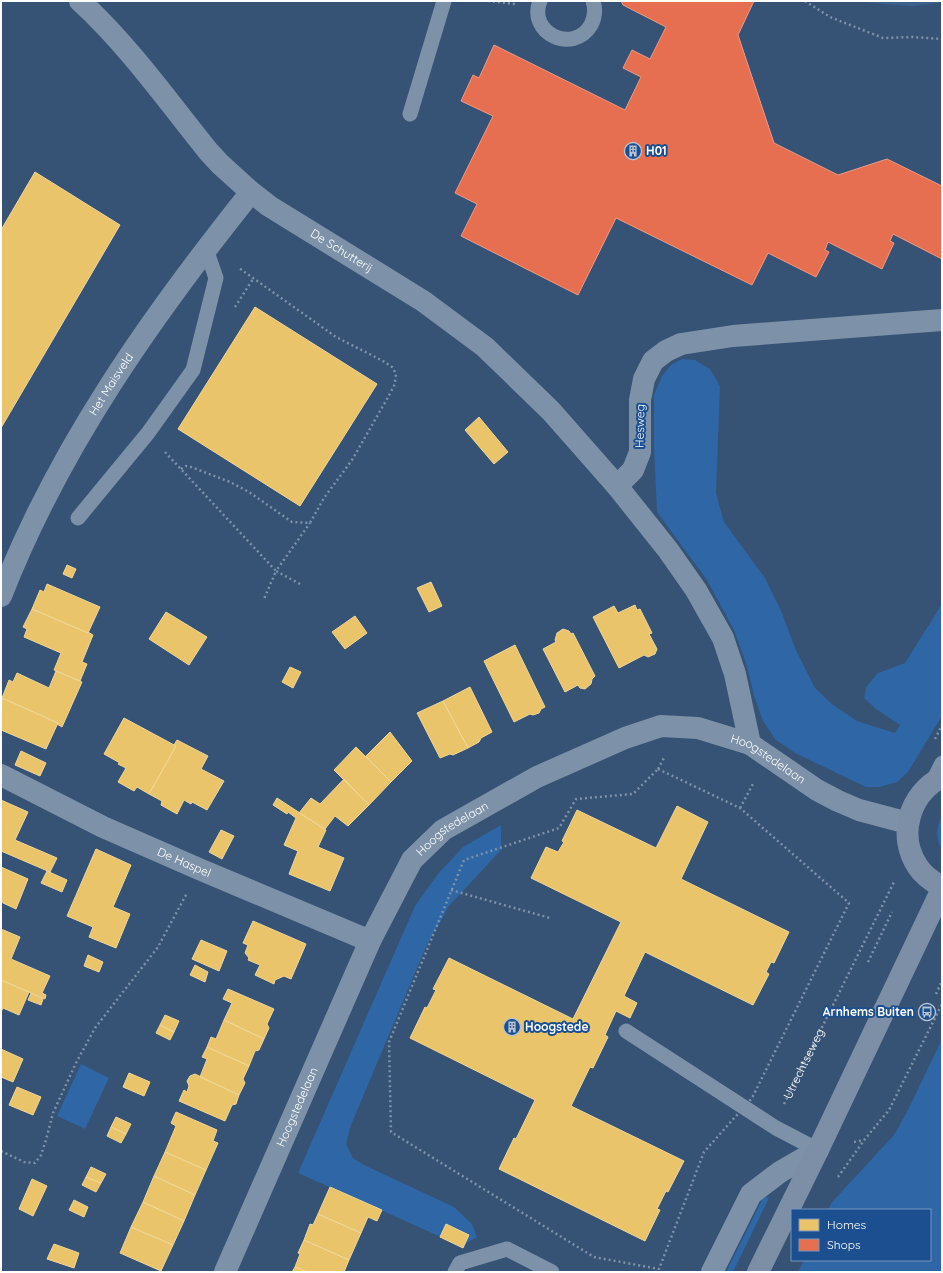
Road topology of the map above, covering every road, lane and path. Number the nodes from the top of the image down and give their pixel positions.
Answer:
1 (80, 1) edge
2 (444, 1) edge
3 (540, 1) edge
4 (593, 1) edge
5 (805, 1) edge
6 (942, 39) edge
7 (410, 114) dead end
8 (251, 192) junction
9 (207, 247) junction
10 (942, 320) edge
11 (148, 433) junction
12 (181, 469) junction
13 (617, 486) junction
14 (78, 518) dead end
15 (310, 523) junction
16 (276, 571) junction
17 (300, 584) dead end
18 (1, 596) edge
19 (264, 599) dead end
20 (750, 744) junction
21 (939, 773) edge
22 (1, 776) edge
23 (908, 823) junction
24 (199, 870) junction
25 (895, 880) dead end
26 (942, 888) edge
27 (451, 890) dead end
28 (892, 912) dead end
29 (550, 918) dead end
30 (370, 941) junction
31 (868, 962) dead end
32 (942, 981) edge
33 (936, 994) dead end
34 (942, 1004) edge
35 (626, 1031) dead end
36 (776, 1128) junction
37 (818, 1150) junction
38 (1, 1151) edge
39 (836, 1180) dead end
40 (225, 1272) edge
41 (456, 1272) edge
42 (552, 1272) edge
43 (712, 1272) edge
44 (758, 1272) edge

1 - 8 street, De Schutterij
2 - 7 lane
3 - 4 lane
5 - 6 path
8 - 9 street, Het Maisveld
8 - 13 street, De Schutterij
9 - 11 lane
9 - 15 path
9 - 18 street, Het Maisveld
10 - 13 street, Hesweg
11 - 12 path
11 - 14 lane
12 - 15 path
12 - 16 path
13 - 20 street
15 - 16 path
16 - 17 path
16 - 19 path
20 - 23 street, Hoogstedelaan
20 - 30 street, Hoogstedelaan
21 - 23 main road
22 - 24 street, De Haspel
23 - 26 main road
24 - 30 street, De Haspel
24 - 38 path
25 - 36 path, Utrechtseweg
26 - 37 main road
27 - 29 path
28 - 31 path
30 - 40 street, Hoogstedelaan
32 - 33 path
34 - 39 path
35 - 36 lane
36 - 37 lane
37 - 43 street
37 - 44 main road
41 - 42 lane

